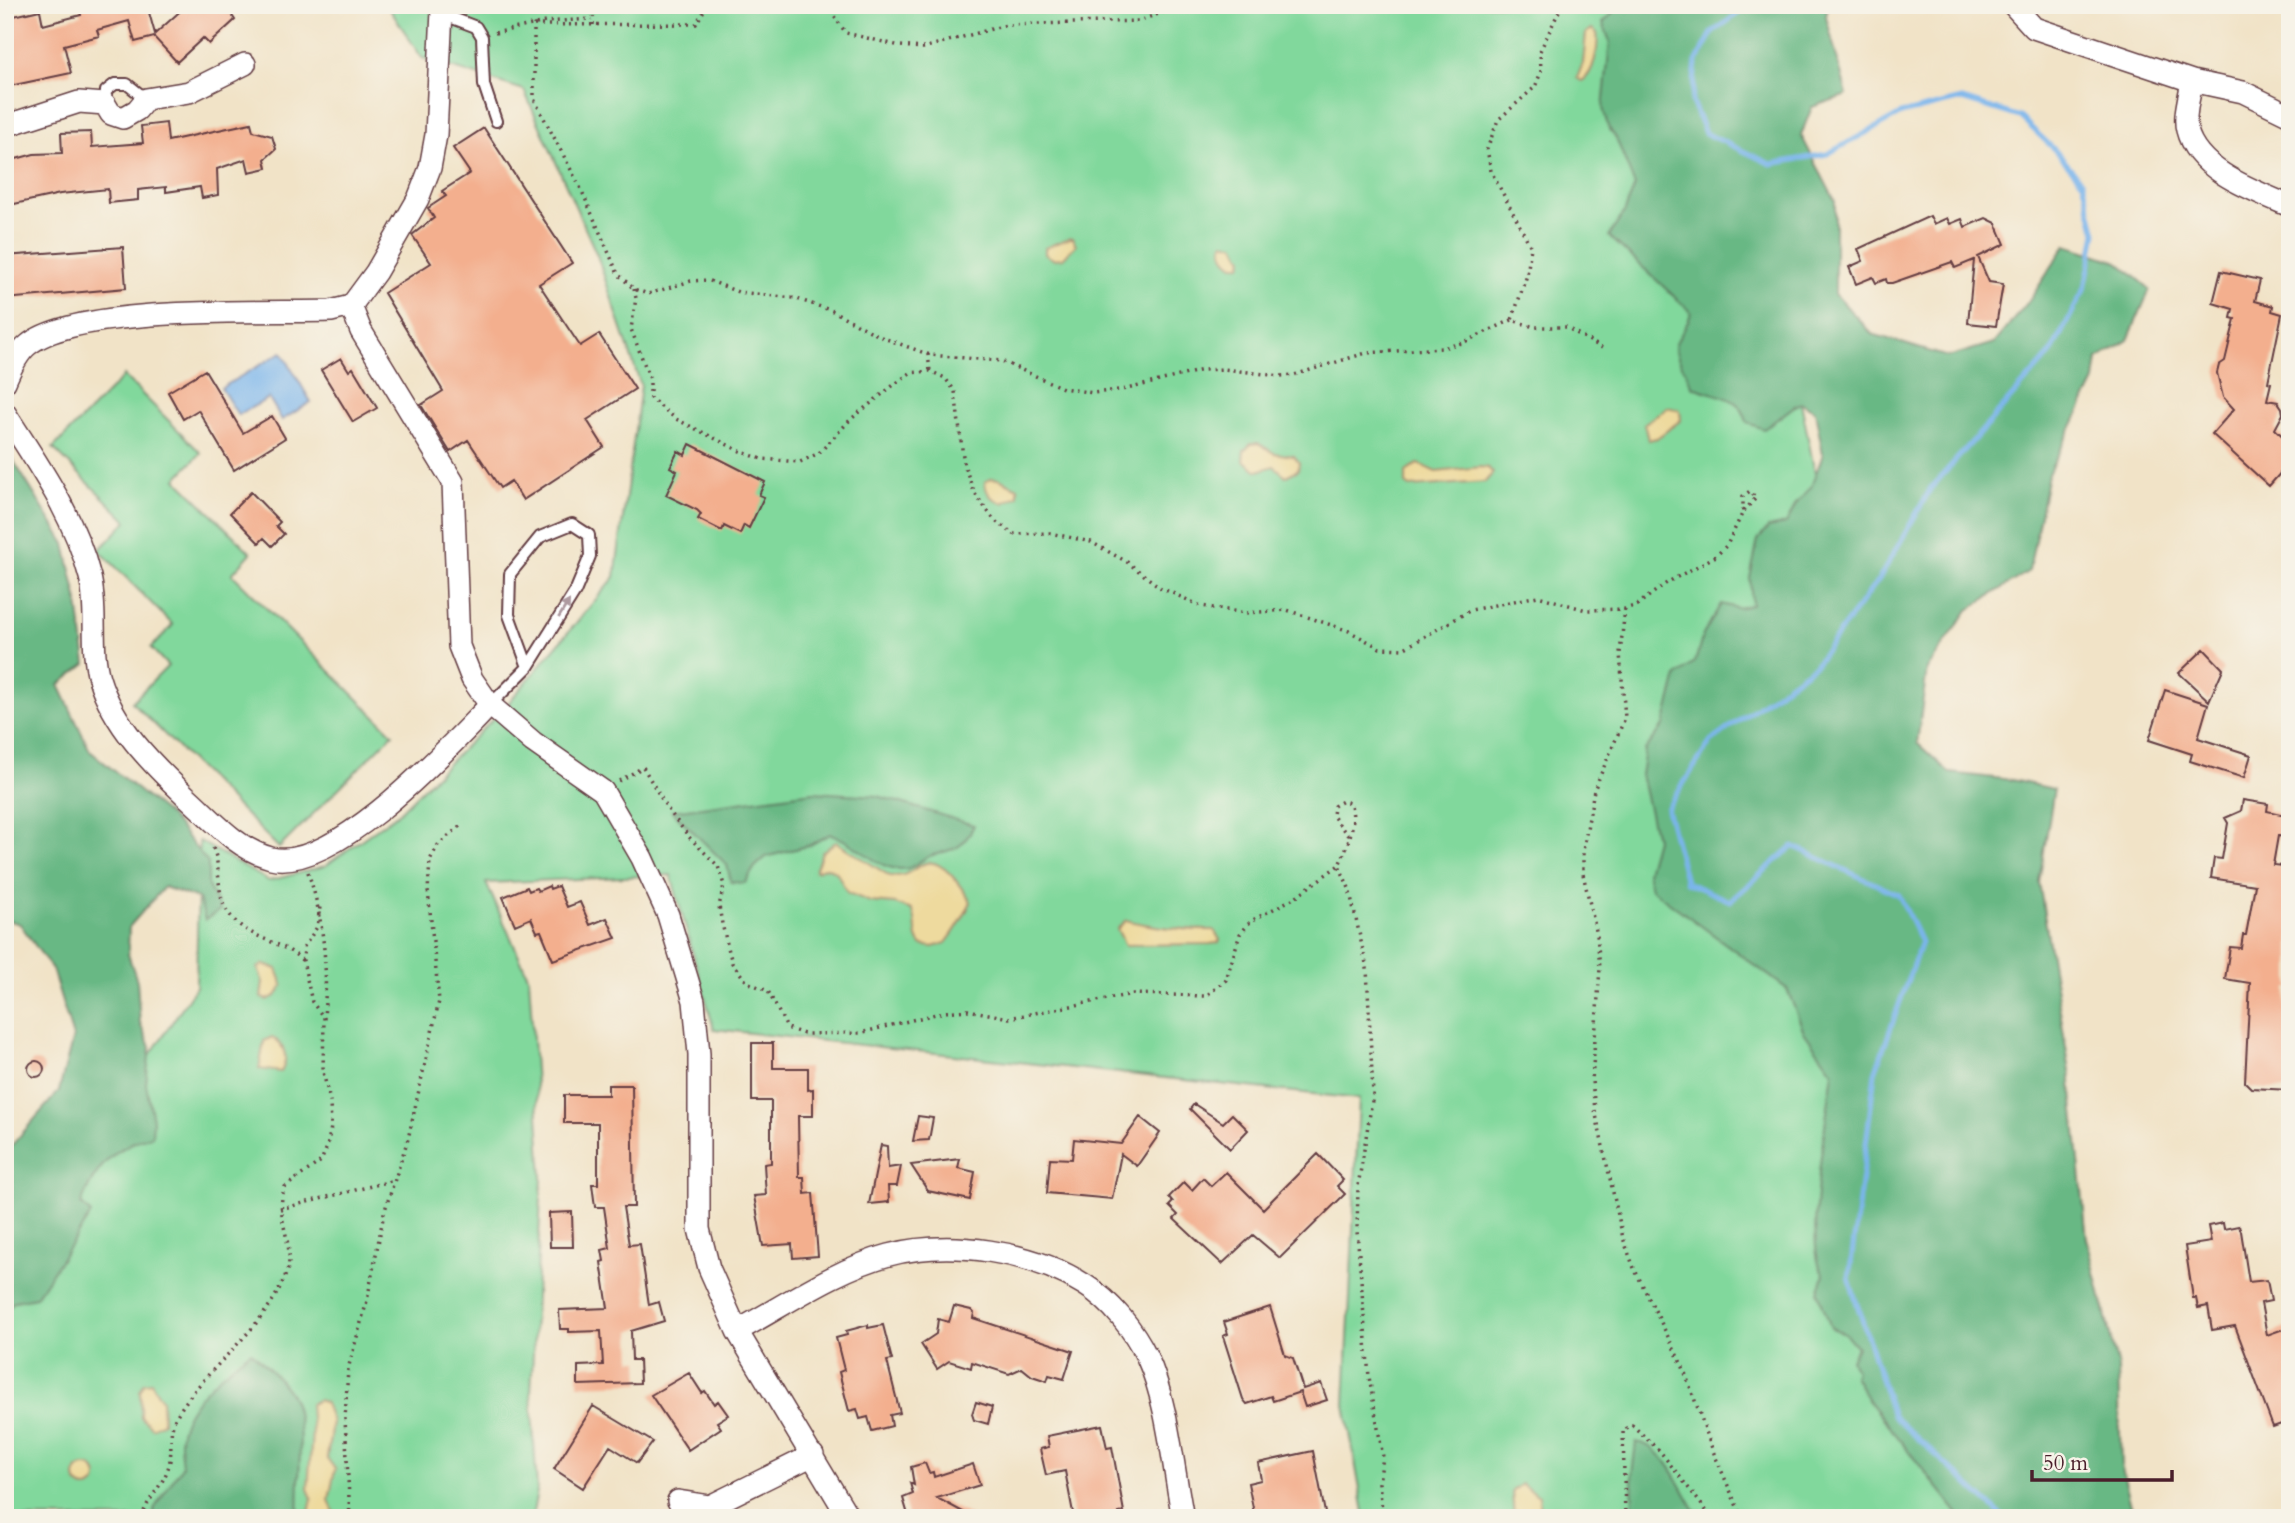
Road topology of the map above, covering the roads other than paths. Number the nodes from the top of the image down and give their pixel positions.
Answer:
1 (2013, 5) edge
2 (440, 10) edge
3 (246, 64) dead end
4 (2192, 81) junction
5 (2290, 115) edge
6 (496, 121) dead end
7 (5, 126) edge
8 (2290, 206) edge
9 (351, 306) junction
10 (5, 382) edge
11 (5, 413) edge
12 (528, 667) junction
13 (490, 705) junction
14 (737, 1331) junction
15 (813, 1455) junction
16 (678, 1501) dead end
17 (849, 1518) edge
18 (1183, 1518) edge

1 - 4 street
2 - 6 lane
2 - 9 street
3 - 7 street
4 - 5 street
4 - 8 street
9 - 10 street
9 - 13 street
11 - 13 street
12 -> 12 lane
12 - 13 lane
13 - 14 street
14 - 15 street
14 - 18 street
15 - 16 street
15 - 17 street

